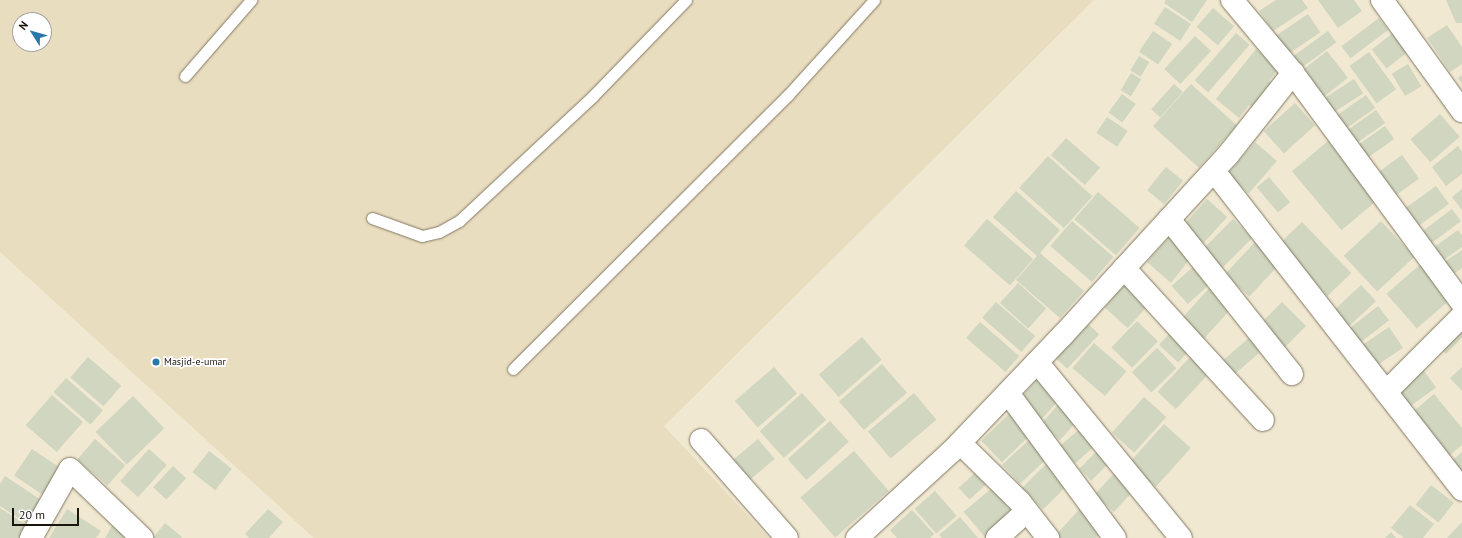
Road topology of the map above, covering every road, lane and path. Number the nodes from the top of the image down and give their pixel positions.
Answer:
1 (251, 0) edge
2 (686, 0) edge
3 (874, 0) edge
4 (1232, 0) edge
5 (1382, 0) edge
6 (1293, 73) junction
7 (185, 76) dead end
8 (1462, 111) edge
9 (1214, 171) junction
10 (372, 218) dead end
11 (1169, 219) junction
12 (1124, 268) junction
13 (1462, 303) edge
14 (1462, 316) edge
15 (1037, 362) junction
16 (513, 368) dead end
17 (1292, 374) dead end
18 (1386, 392) junction
19 (1008, 393) junction
20 (1263, 420) dead end
21 (701, 440) dead end
22 (960, 443) junction
23 (1462, 490) edge
24 (1027, 511) junction
25 (31, 538) edge
26 (142, 538) edge
27 (787, 538) edge
28 (857, 538) edge
29 (997, 538) edge
30 (1048, 538) edge
31 (1115, 538) edge
32 (1180, 538) edge

1 - 7 lane
2 - 10 lane
3 - 16 lane
4 - 6 street
5 - 8 street
6 - 9 street
6 - 13 street
9 - 11 street
9 - 18 street
11 - 12 street
11 - 17 street
12 - 15 street
12 - 20 street
14 - 18 street
15 - 19 street
15 - 32 street
18 - 23 street
19 - 22 street
19 - 31 street
21 - 27 street
22 - 24 street
22 - 28 street
24 - 29 street
24 - 30 street
25 - 26 street

